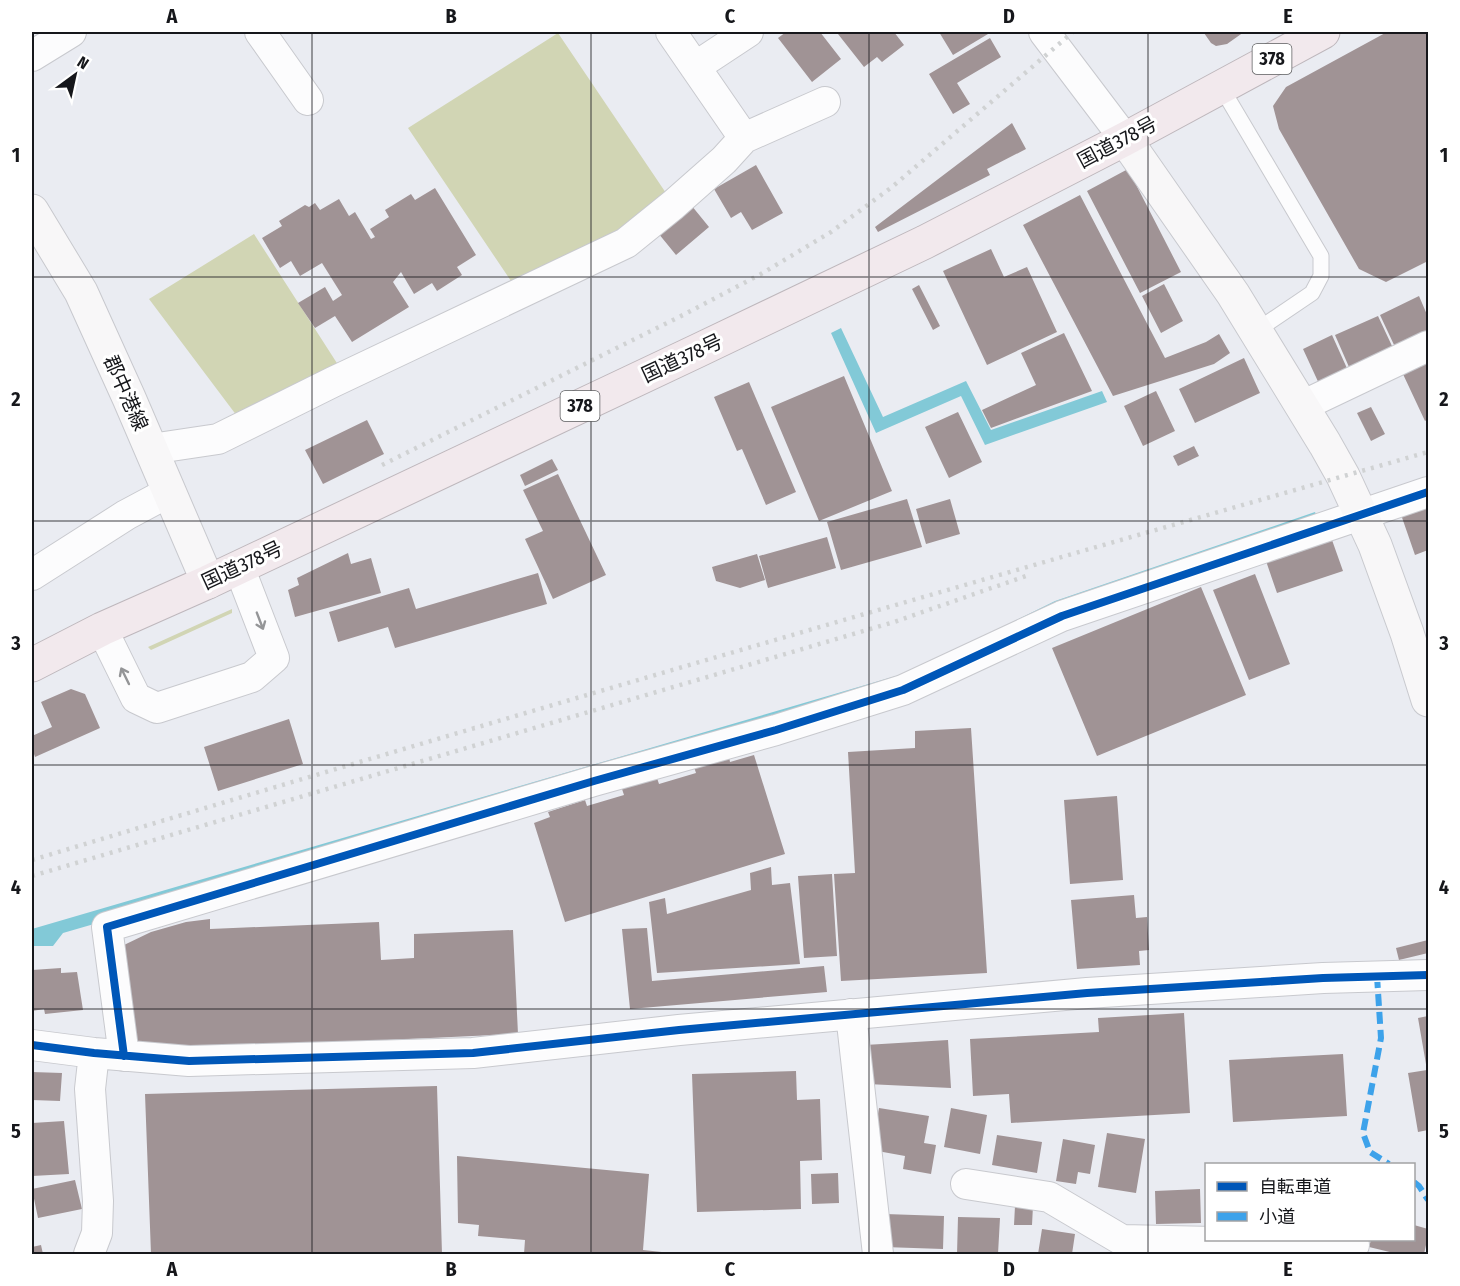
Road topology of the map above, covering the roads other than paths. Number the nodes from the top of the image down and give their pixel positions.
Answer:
1 (71, 32) edge
2 (260, 32) edge
3 (671, 32) edge
4 (748, 32) edge
5 (1044, 32) edge
6 (1323, 32) edge
7 (32, 56) edge
8 (695, 67) junction
9 (1221, 87) junction
10 (308, 100) dead end
11 (825, 102) dead end
12 (744, 138) junction
13 (1125, 139) junction
14 (32, 211) edge
15 (1256, 331) junction
16 (1428, 346) edge
17 (1302, 406) junction
18 (151, 449) junction
19 (169, 492) junction
20 (1428, 492) edge
21 (1361, 515) junction
22 (239, 567) junction
23 (32, 575) edge
24 (208, 582) junction
25 (102, 629) junction
26 (32, 665) edge
27 (1428, 700) edge
28 (1428, 975) edge
29 (851, 1014) junction
30 (32, 1044) edge
31 (94, 1053) junction
32 (124, 1056) junction
33 (966, 1184) dead end
34 (1100, 1241) edge
35 (1354, 1246) edge
36 (89, 1254) edge
37 (878, 1254) edge

1 - 7 street
2 - 10 street
3 - 8 street
4 - 8 street
5 - 13 street
6 - 9 highway, 国道378号 / 378
8 - 12 street
9 - 13 highway, 国道378号 / 378
9 - 15 lane
11 - 12 street
12 - 18 street
13 - 15 street
13 - 22 highway, 国道378号 / 378
14 - 18 street, 郡中港線
15 - 17 street
16 - 17 street
17 - 21 street
18 - 19 street, 郡中港線
19 - 23 street
19 - 24 street, 郡中港線
20 - 21 street
21 - 27 street
21 - 32 street
22 - 24 highway, 国道378号 / 378
22 -> 25 street
24 - 25 highway, 国道378号 / 378
25 - 26 highway, 国道378号 / 378
28 - 29 street
29 - 32 street
29 - 37 street
30 - 31 street
31 - 32 street
31 - 36 street
33 - 34 street
34 - 35 street

